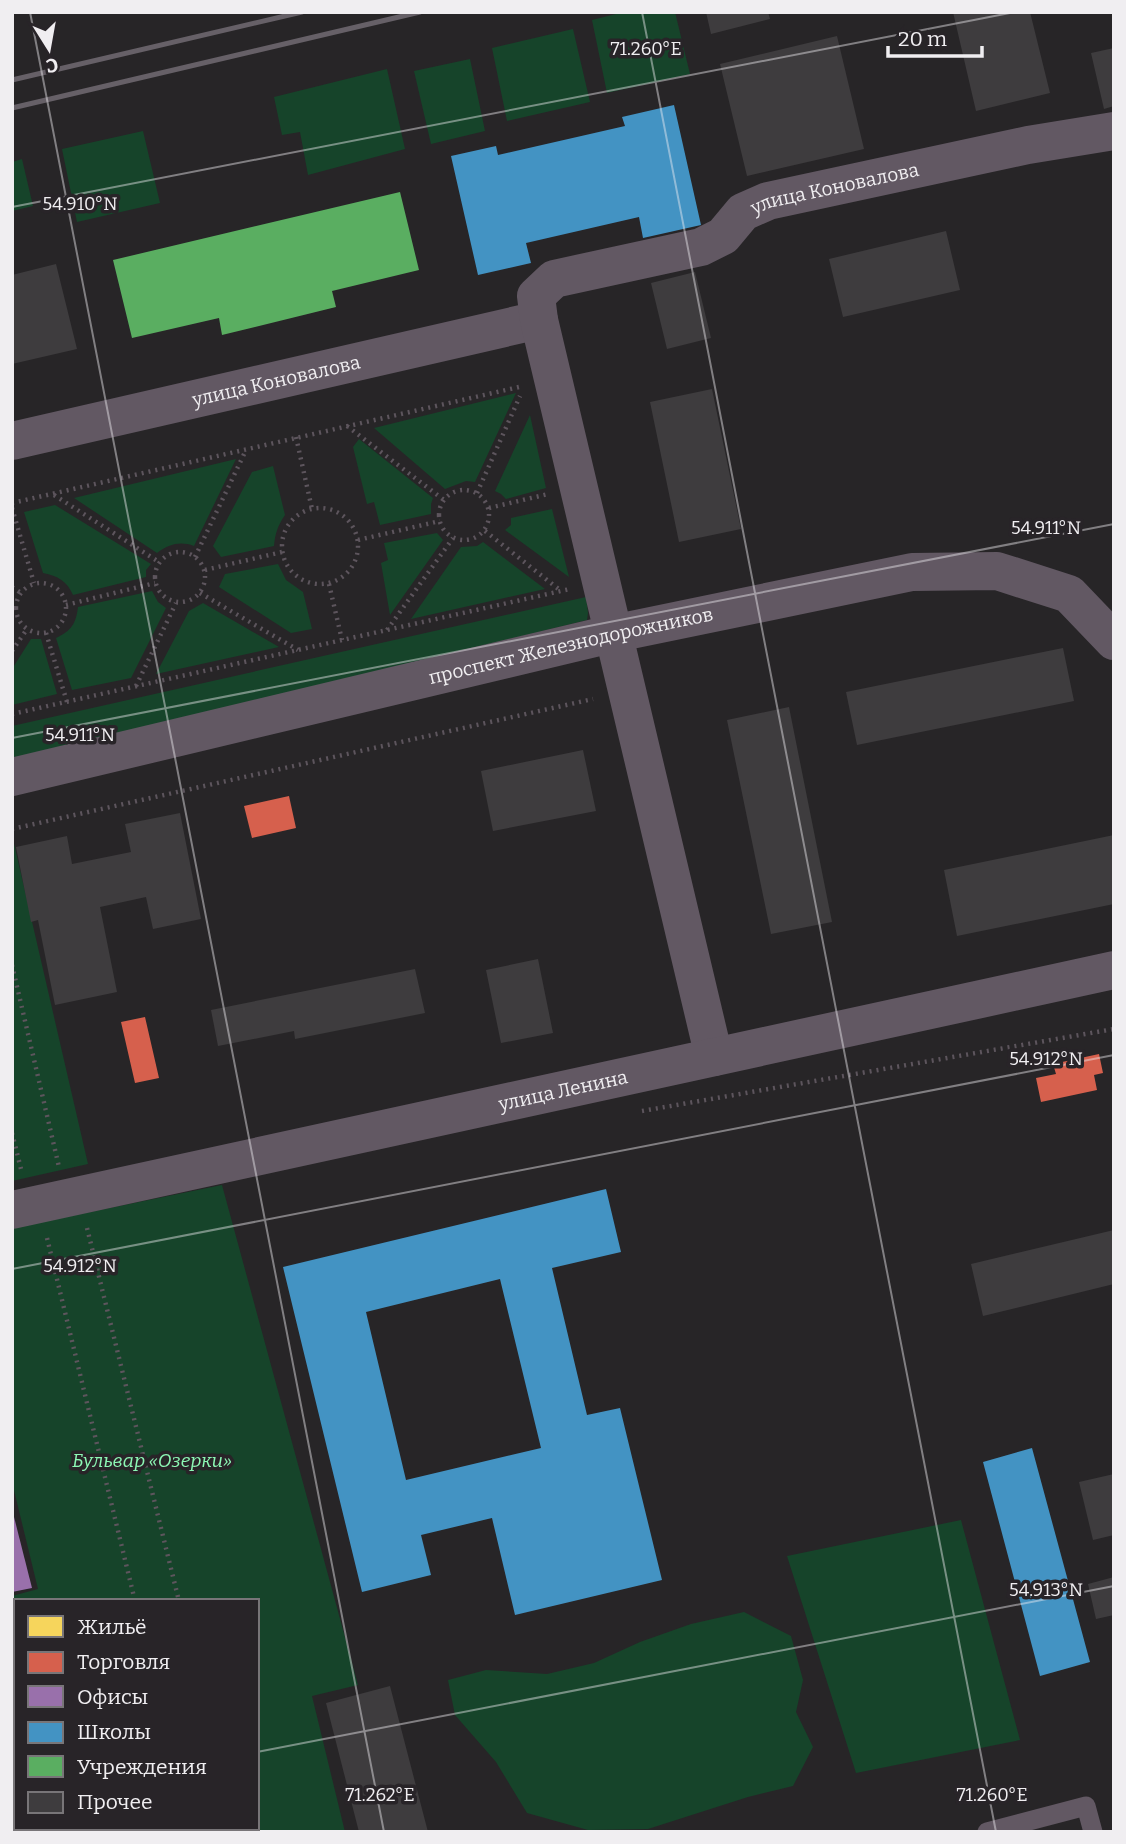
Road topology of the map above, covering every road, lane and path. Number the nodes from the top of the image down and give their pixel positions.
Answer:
1 (1114, 131) edge
2 (538, 308) junction
3 (347, 426) junction
4 (296, 437) junction
5 (12, 441) edge
6 (247, 449) junction
7 (579, 486) junction
8 (477, 493) junction
9 (52, 494) junction
10 (444, 500) junction
11 (12, 506) edge
12 (489, 508) junction
13 (312, 509) junction
14 (440, 521) junction
15 (485, 531) junction
16 (453, 538) junction
17 (358, 540) junction
18 (282, 552) junction
19 (195, 557) junction
20 (159, 562) junction
21 (204, 570) junction
22 (602, 582) junction
23 (34, 583) junction
24 (155, 583) junction
25 (329, 583) junction
26 (12, 587) edge
27 (561, 591) junction
28 (20, 593) junction
29 (200, 593) junction
30 (176, 603) junction
31 (66, 606) junction
32 (14, 615) edge
33 (27, 629) junction
34 (387, 630) junction
35 (46, 633) junction
36 (614, 633) junction
37 (342, 640) junction
38 (1114, 641) edge
39 (298, 650) junction
40 (12, 651) edge
41 (136, 687) junction
42 (628, 691) junction
43 (67, 702) junction
44 (12, 714) edge
45 (12, 777) edge
46 (12, 828) edge
47 (12, 965) edge
48 (1114, 970) edge
49 (1114, 1030) edge
50 (715, 1057) junction
51 (640, 1112) dead end
52 (49, 1202) edge
53 (135, 1599) edge
54 (178, 1599) edge
55 (987, 1832) edge
56 (1093, 1832) edge

1 - 2 street, улица Коновалова
2 - 5 street, улица Коновалова
2 - 7 street
3 - 4 path
3 - 8 path
3 - 10 path
4 - 6 path
4 - 13 path
6 - 9 path
6 - 19 path
7 - 12 path
7 - 22 street
8 - 10 path
8 - 12 path
9 - 11 path
9 - 20 path
10 - 14 path
11 - 23 path
12 - 15 path
13 - 17 path
13 - 18 path
14 - 16 path
14 - 17 path
15 - 16 path
15 - 27 path
16 - 34 path
17 - 25 path
18 - 21 path
18 - 25 path
19 - 20 path
19 - 21 path
20 - 24 path
21 - 29 path
22 - 27 path
22 - 36 street
23 - 28 path
23 - 31 path
24 - 30 path
24 - 31 path
25 - 37 path
26 - 28 path
27 - 34 path
28 - 32 path
29 - 30 path
29 - 39 path
30 - 41 path
31 - 35 path
32 - 33 path
33 - 35 path
33 - 40 path
34 - 37 path
35 - 43 path
36 - 38 street, проспект Железнодорожников
36 - 42 street
36 - 45 street, проспект Железнодорожников
37 - 39 path
39 - 41 path
41 - 43 path
42 - 46 path
42 - 50 street
43 - 44 path
47 - 52 path
48 - 50 street, улица Ленина
49 - 51 path
50 - 52 street, улица Ленина
52 - 53 path
52 - 54 path
55 - 56 lane

